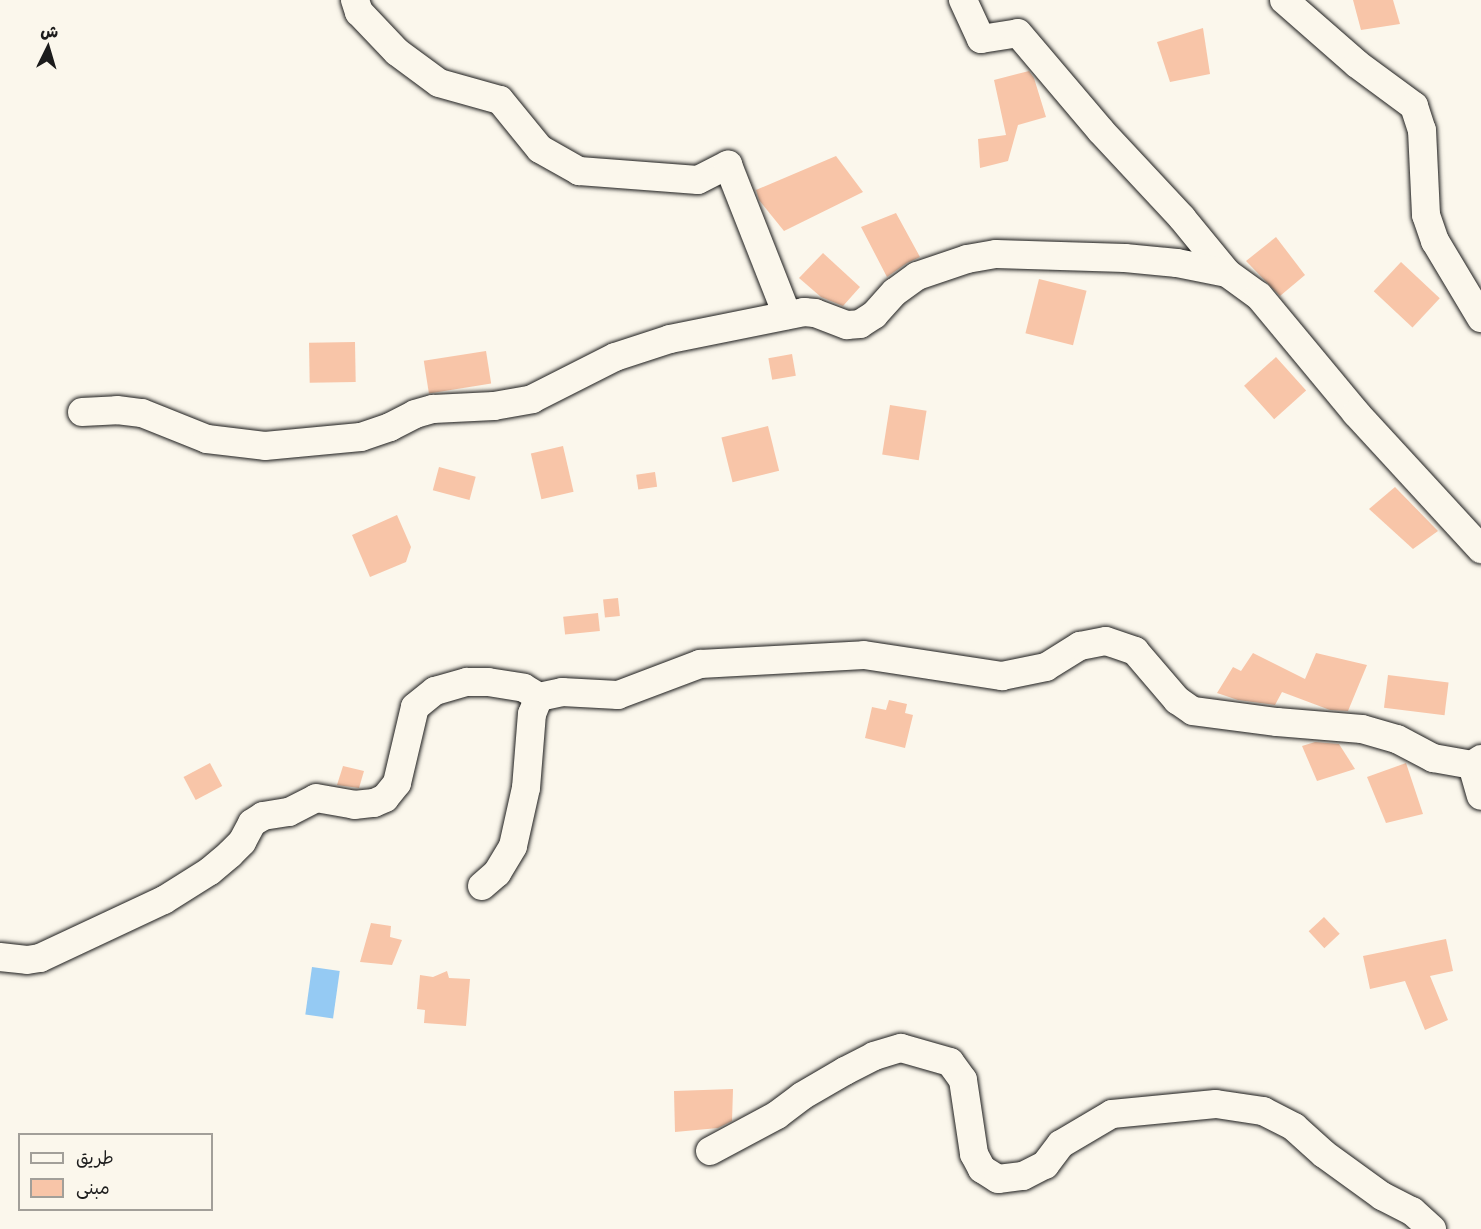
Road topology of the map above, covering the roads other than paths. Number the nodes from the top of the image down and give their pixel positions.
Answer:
1 (354, 0) edge
2 (963, 0) edge
3 (1284, 0) edge
4 (1227, 273) junction
5 (787, 315) junction
6 (1481, 318) edge
7 (82, 412) dead end
8 (1481, 549) edge
9 (539, 697) junction
10 (1477, 762) edge
11 (1481, 796) edge
12 (482, 886) dead end
13 (0, 957) edge
14 (710, 1151) dead end
15 (1432, 1229) edge

1 - 5 street
2 - 4 street
3 - 6 street
4 - 5 street
4 - 8 street
5 - 7 street
9 - 10 street
9 - 12 street
9 - 13 street
10 - 11 street
14 - 15 street

